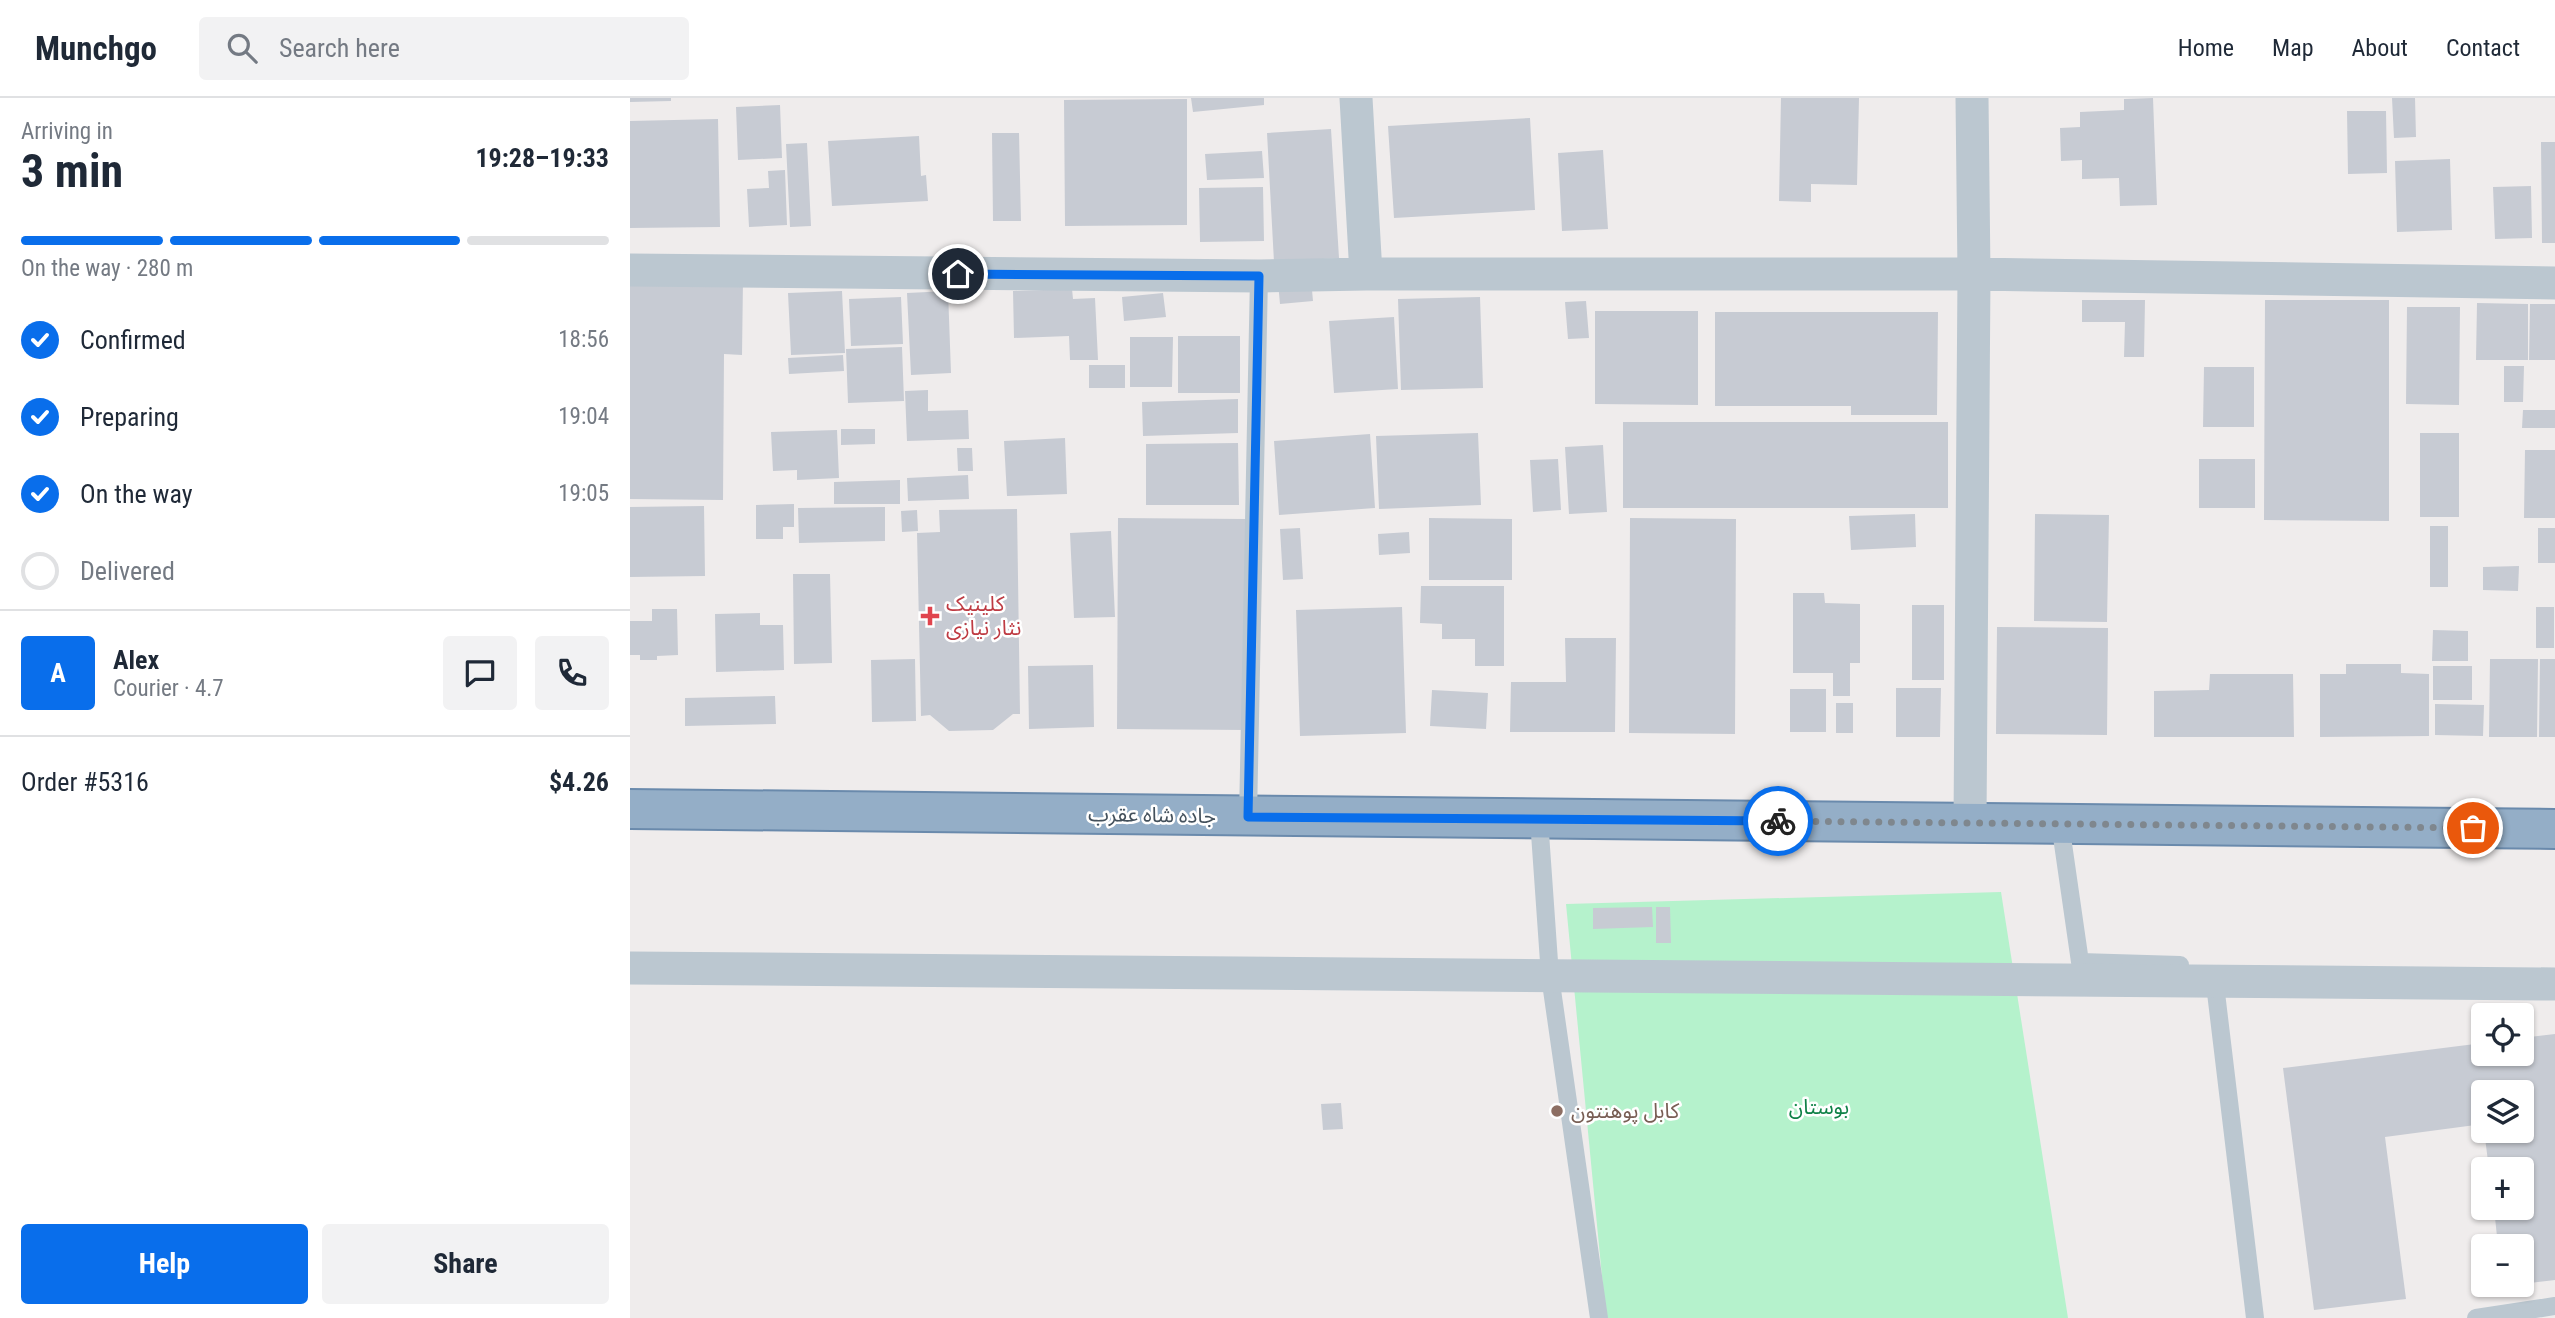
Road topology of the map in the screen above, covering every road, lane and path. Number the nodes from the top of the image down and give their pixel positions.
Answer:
1 (1356, 98) edge
2 (1972, 98) edge
3 (630, 270) edge
4 (1366, 274) junction
5 (1974, 274) junction
6 (1259, 276) junction
7 (2555, 283) edge
8 (630, 809) edge
9 (1248, 817) junction
10 (1539, 819) junction
11 (1970, 822) junction
12 (2060, 823) junction
13 (2555, 829) edge
14 (2212, 965) junction
15 (630, 968) edge
16 (2555, 972) edge
17 (1550, 976) junction
18 (2555, 984) edge
19 (2555, 1306) edge
20 (1599, 1318) edge
21 (2255, 1318) edge
22 (2476, 1318) edge

1 - 4 street
2 - 5 street
3 - 6 street
4 - 5 street
4 - 6 street
5 - 7 street
5 - 11 street
6 - 9 lane
8 - 9 highway, جاده شاه عقرب
9 - 10 highway, جاده شاه عقرب
10 - 11 highway, جاده شاه عقرب
10 - 17 lane
11 - 12 highway, جاده شاه عقرب
12 - 13 highway, جاده شاه عقرب
12 - 14 lane
14 - 16 lane
14 - 21 lane
15 - 17 street
17 - 18 street
17 - 20 lane
19 - 22 lane

